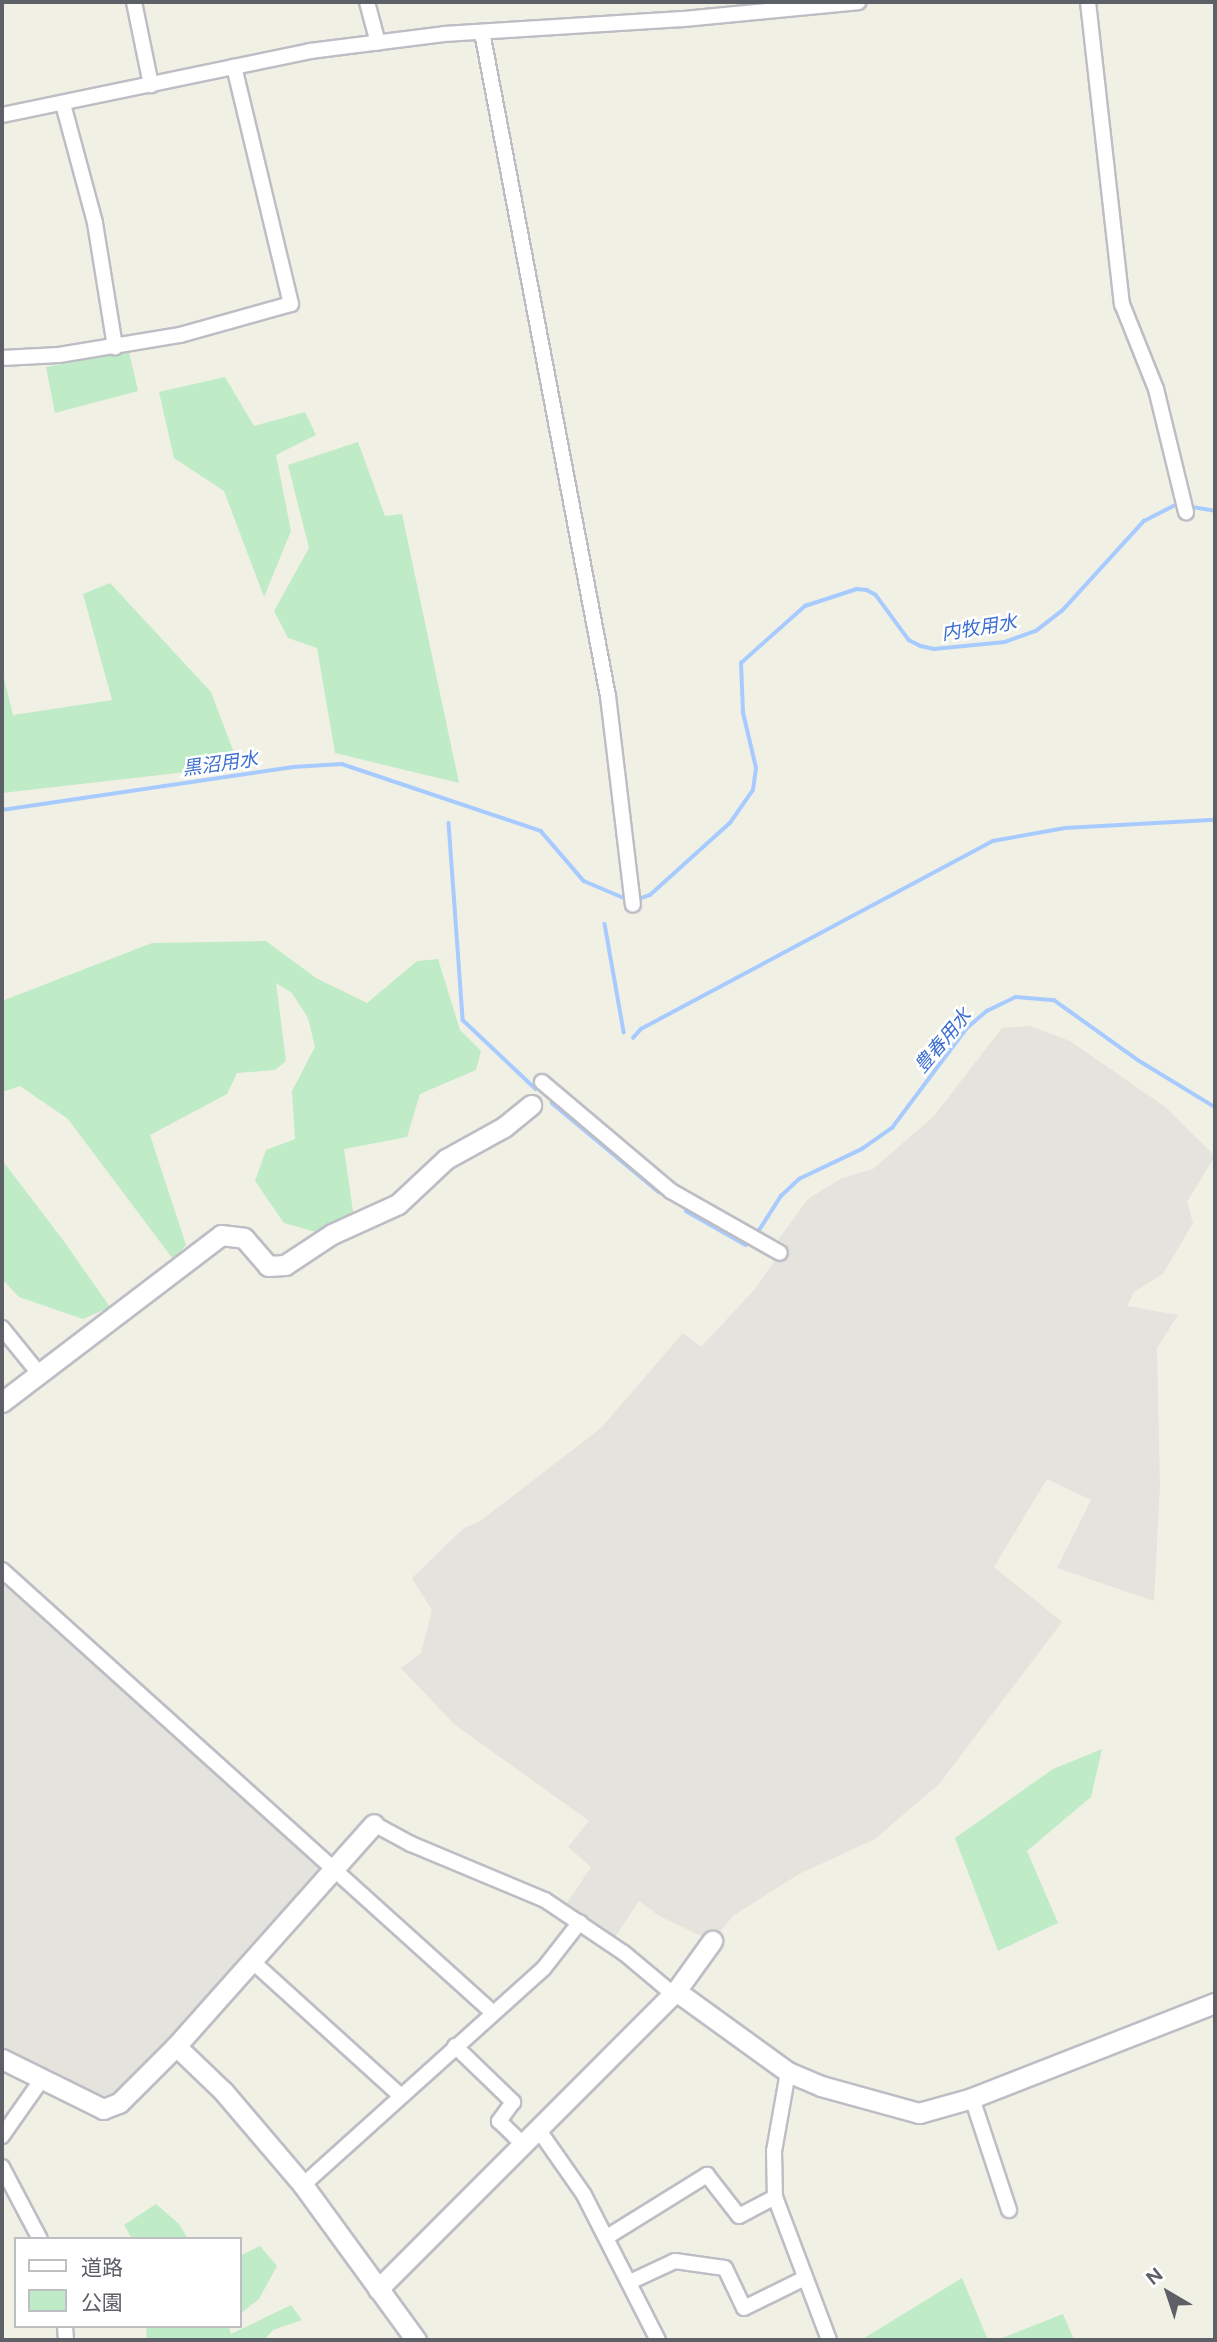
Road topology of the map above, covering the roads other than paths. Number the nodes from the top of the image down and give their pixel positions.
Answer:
1 (134, 2) edge
2 (367, 2) edge
3 (858, 2) edge
4 (1088, 2) edge
5 (784, 6) edge
6 (482, 32) junction
7 (378, 43) junction
8 (234, 67) junction
9 (151, 85) junction
10 (63, 104) junction
11 (2, 115) edge
12 (115, 347) junction
13 (2, 358) edge
14 (1186, 512) dead end
15 (633, 905) dead end
16 (531, 1105) joint
17 (780, 1253) dead end
18 (2, 1328) edge
19 (37, 1371) junction
20 (2, 1402) edge
21 (2, 1570) edge
22 (374, 1824) joint
23 (333, 1871) junction
24 (580, 1922) junction
25 (712, 1941) dead end
26 (252, 1961) junction
27 (675, 1992) junction
28 (1215, 2003) edge
29 (492, 2012) junction
30 (176, 2046) junction
31 (455, 2046) junction
32 (2, 2059) edge
33 (788, 2072) junction
34 (42, 2080) junction
35 (401, 2096) junction
36 (972, 2098) junction
37 (538, 2129) junction
38 (2, 2136) edge
39 (523, 2144) junction
40 (2, 2167) edge
41 (303, 2185) junction
42 (775, 2197) junction
43 (1009, 2210) dead end
44 (39, 2237) edge
45 (607, 2237) junction
46 (805, 2278) junction
47 (632, 2281) junction
48 (378, 2289) junction
49 (416, 2340) edge
50 (658, 2340) edge
51 (830, 2340) edge

1 - 9 street
2 - 7 street
3 - 5 street
4 - 14 street
5 - 6 street
6 - 7 street
6 - 15 street
7 - 8 street
8 - 9 street
8 - 12 street
9 - 10 street
10 - 11 street
10 - 12 street
12 - 13 street
16 - 17 street
16 - 19 street
18 - 19 street
19 - 20 street
21 - 23 street
22 - 23 street
22 - 24 street
23 - 26 street
23 - 29 street
24 - 27 street
24 - 29 street
25 - 27 street
26 - 30 street
26 - 35 street
27 - 33 street
27 - 37 street
28 - 36 street
29 - 31 street
30 - 34 street
30 - 41 street
31 - 35 street
31 - 39 street
32 - 34 street
33 - 36 street
33 - 42 street
34 - 38 street
35 - 41 street
36 - 43 street
37 - 39 street
37 - 45 street
39 - 48 street
40 - 44 street
41 - 48 street
42 - 45 street
42 - 46 street
45 - 47 street
46 - 47 street
46 - 51 street
47 - 50 street
48 - 49 street

